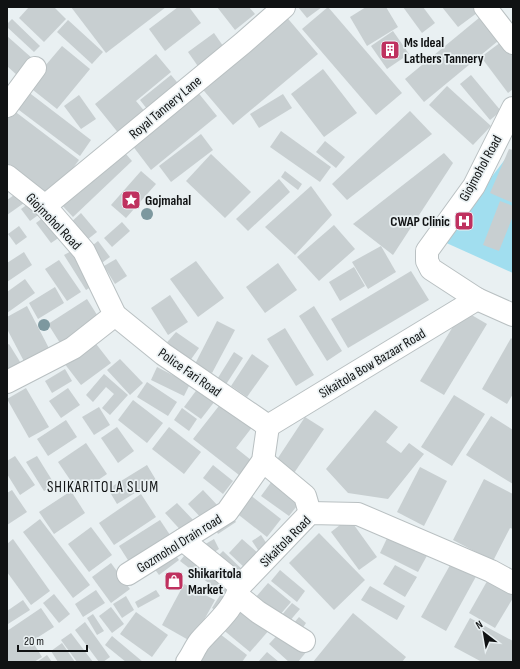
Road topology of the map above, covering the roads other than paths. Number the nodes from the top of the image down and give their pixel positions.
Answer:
1 (284, 7) edge
2 (485, 7) edge
3 (513, 43) edge
4 (35, 68) dead end
5 (7, 106) edge
6 (513, 108) edge
7 (7, 176) edge
8 (45, 206) junction
9 (477, 299) junction
10 (115, 315) junction
11 (513, 315) edge
12 (7, 382) edge
13 (268, 426) junction
14 (263, 462) junction
15 (310, 513) junction
16 (183, 540) junction
17 (128, 574) dead end
18 (513, 583) edge
19 (239, 591) junction
20 (304, 641) dead end
21 (187, 662) edge

1 - 8 street, Royal Tannery Lane
2 - 3 street
4 - 5 street
6 - 9 street, Giojmohol Road
7 - 8 street, Giojmohol Road
8 - 10 street, Giojmohol Road
9 - 11 street, Giojmohol Road
9 - 13 street, Sikaitola Bow Bazaar Road
10 - 12 street
10 - 13 street, Police Fari Road
13 - 14 street, Gozmohol Drain road
14 - 15 street
14 - 16 street, Gozmohol Drain road
15 - 18 street, Sikaitola Road
15 - 19 street, Sikaitola Road
16 - 17 street, Gozmohol Drain road
16 - 19 street
19 - 20 street
19 - 21 street, Sikaitola Road

